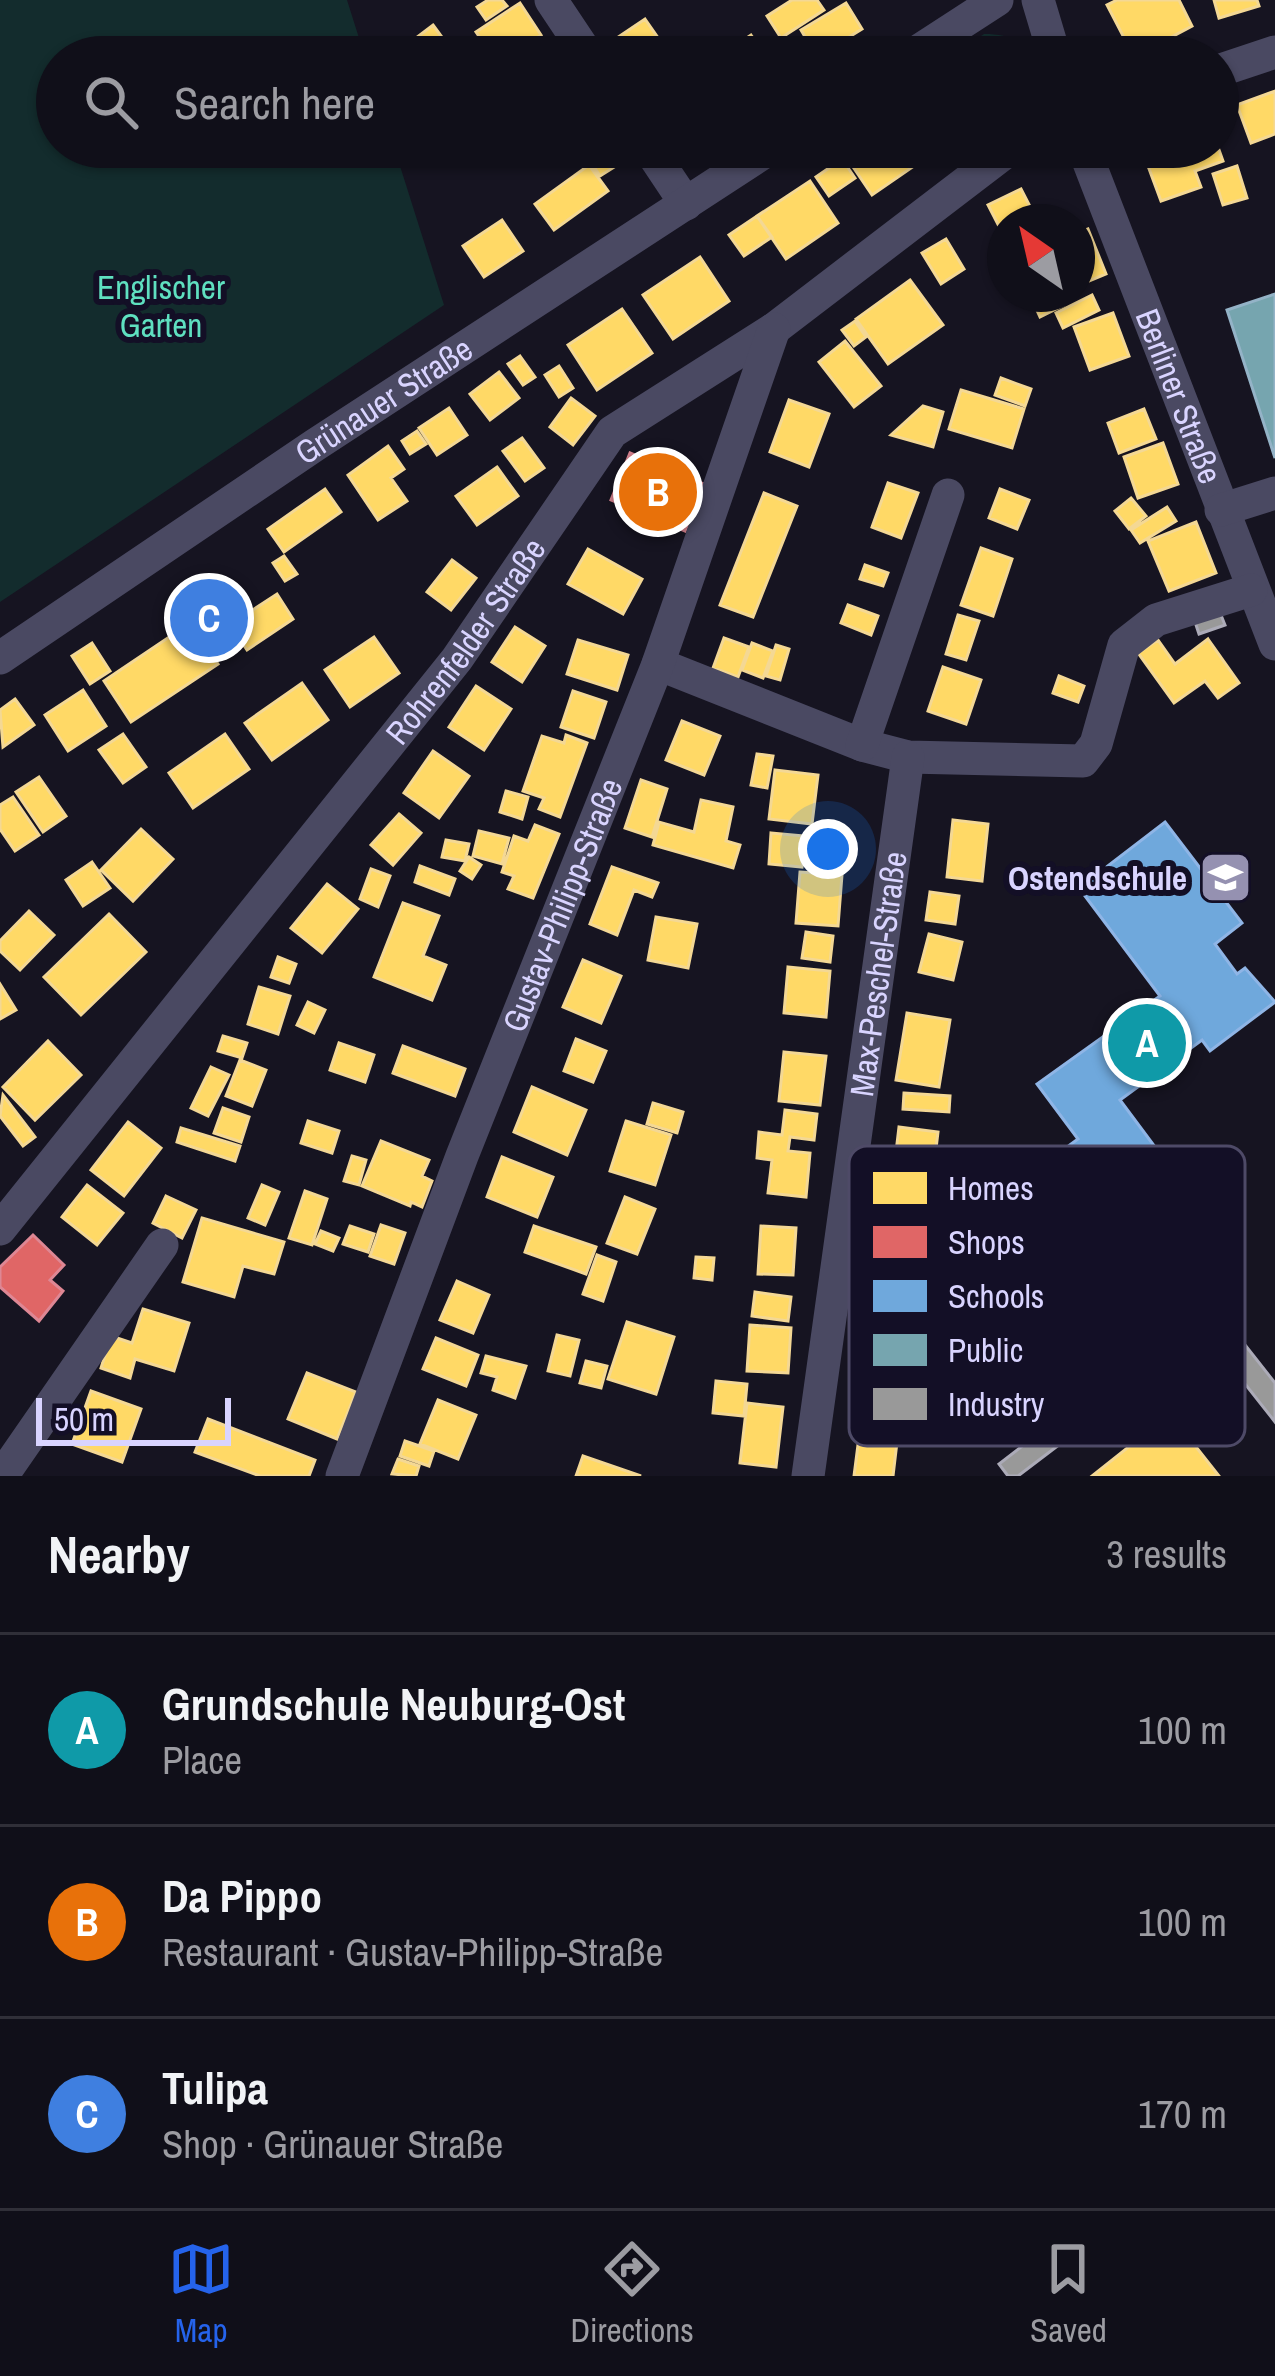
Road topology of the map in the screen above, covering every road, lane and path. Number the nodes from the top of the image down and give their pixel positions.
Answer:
1 (551, 0) edge
2 (998, 0) edge
3 (1038, 0) edge
4 (575, 36) edge
5 (942, 36) edge
6 (1049, 36) edge
7 (1275, 52) edge
8 (1239, 64) edge
9 (662, 168) edge
10 (740, 168) edge
11 (985, 168) edge
12 (1091, 168) edge
13 (686, 204) junction
14 (774, 329) junction
15 (1275, 493) edge
16 (948, 495) dead end
17 (1221, 510) junction
18 (1251, 590) junction
19 (1275, 644) edge
20 (0, 658) edge
21 (658, 664) junction
22 (862, 745) junction
23 (908, 758) junction
24 (854, 1146) edge
25 (849, 1182) edge
26 (0, 1229) edge
27 (162, 1245) dead end
28 (2, 1476) edge
29 (342, 1476) edge
30 (808, 1476) edge

1 - 4 street
2 - 5 street
3 - 6 street
7 - 8 street
9 - 13 street
10 - 13 street, Grünauer Straße
11 - 14 street, Rohrenfelder Straße
12 - 17 street, Berliner Straße
13 - 20 street, Grünauer Straße
14 - 21 street, Gustav-Philipp-Straße
14 - 26 street, Rohrenfelder Straße
15 - 17 street
16 - 22 street
17 - 18 street, Berliner Straße
18 - 19 street, Berliner Straße
18 - 23 street
21 - 22 street
21 - 29 street, Gustav-Philipp-Straße
22 - 23 street
23 - 24 street, Max-Peschel-Straße
25 - 30 street, Max-Peschel-Straße
27 - 28 street

